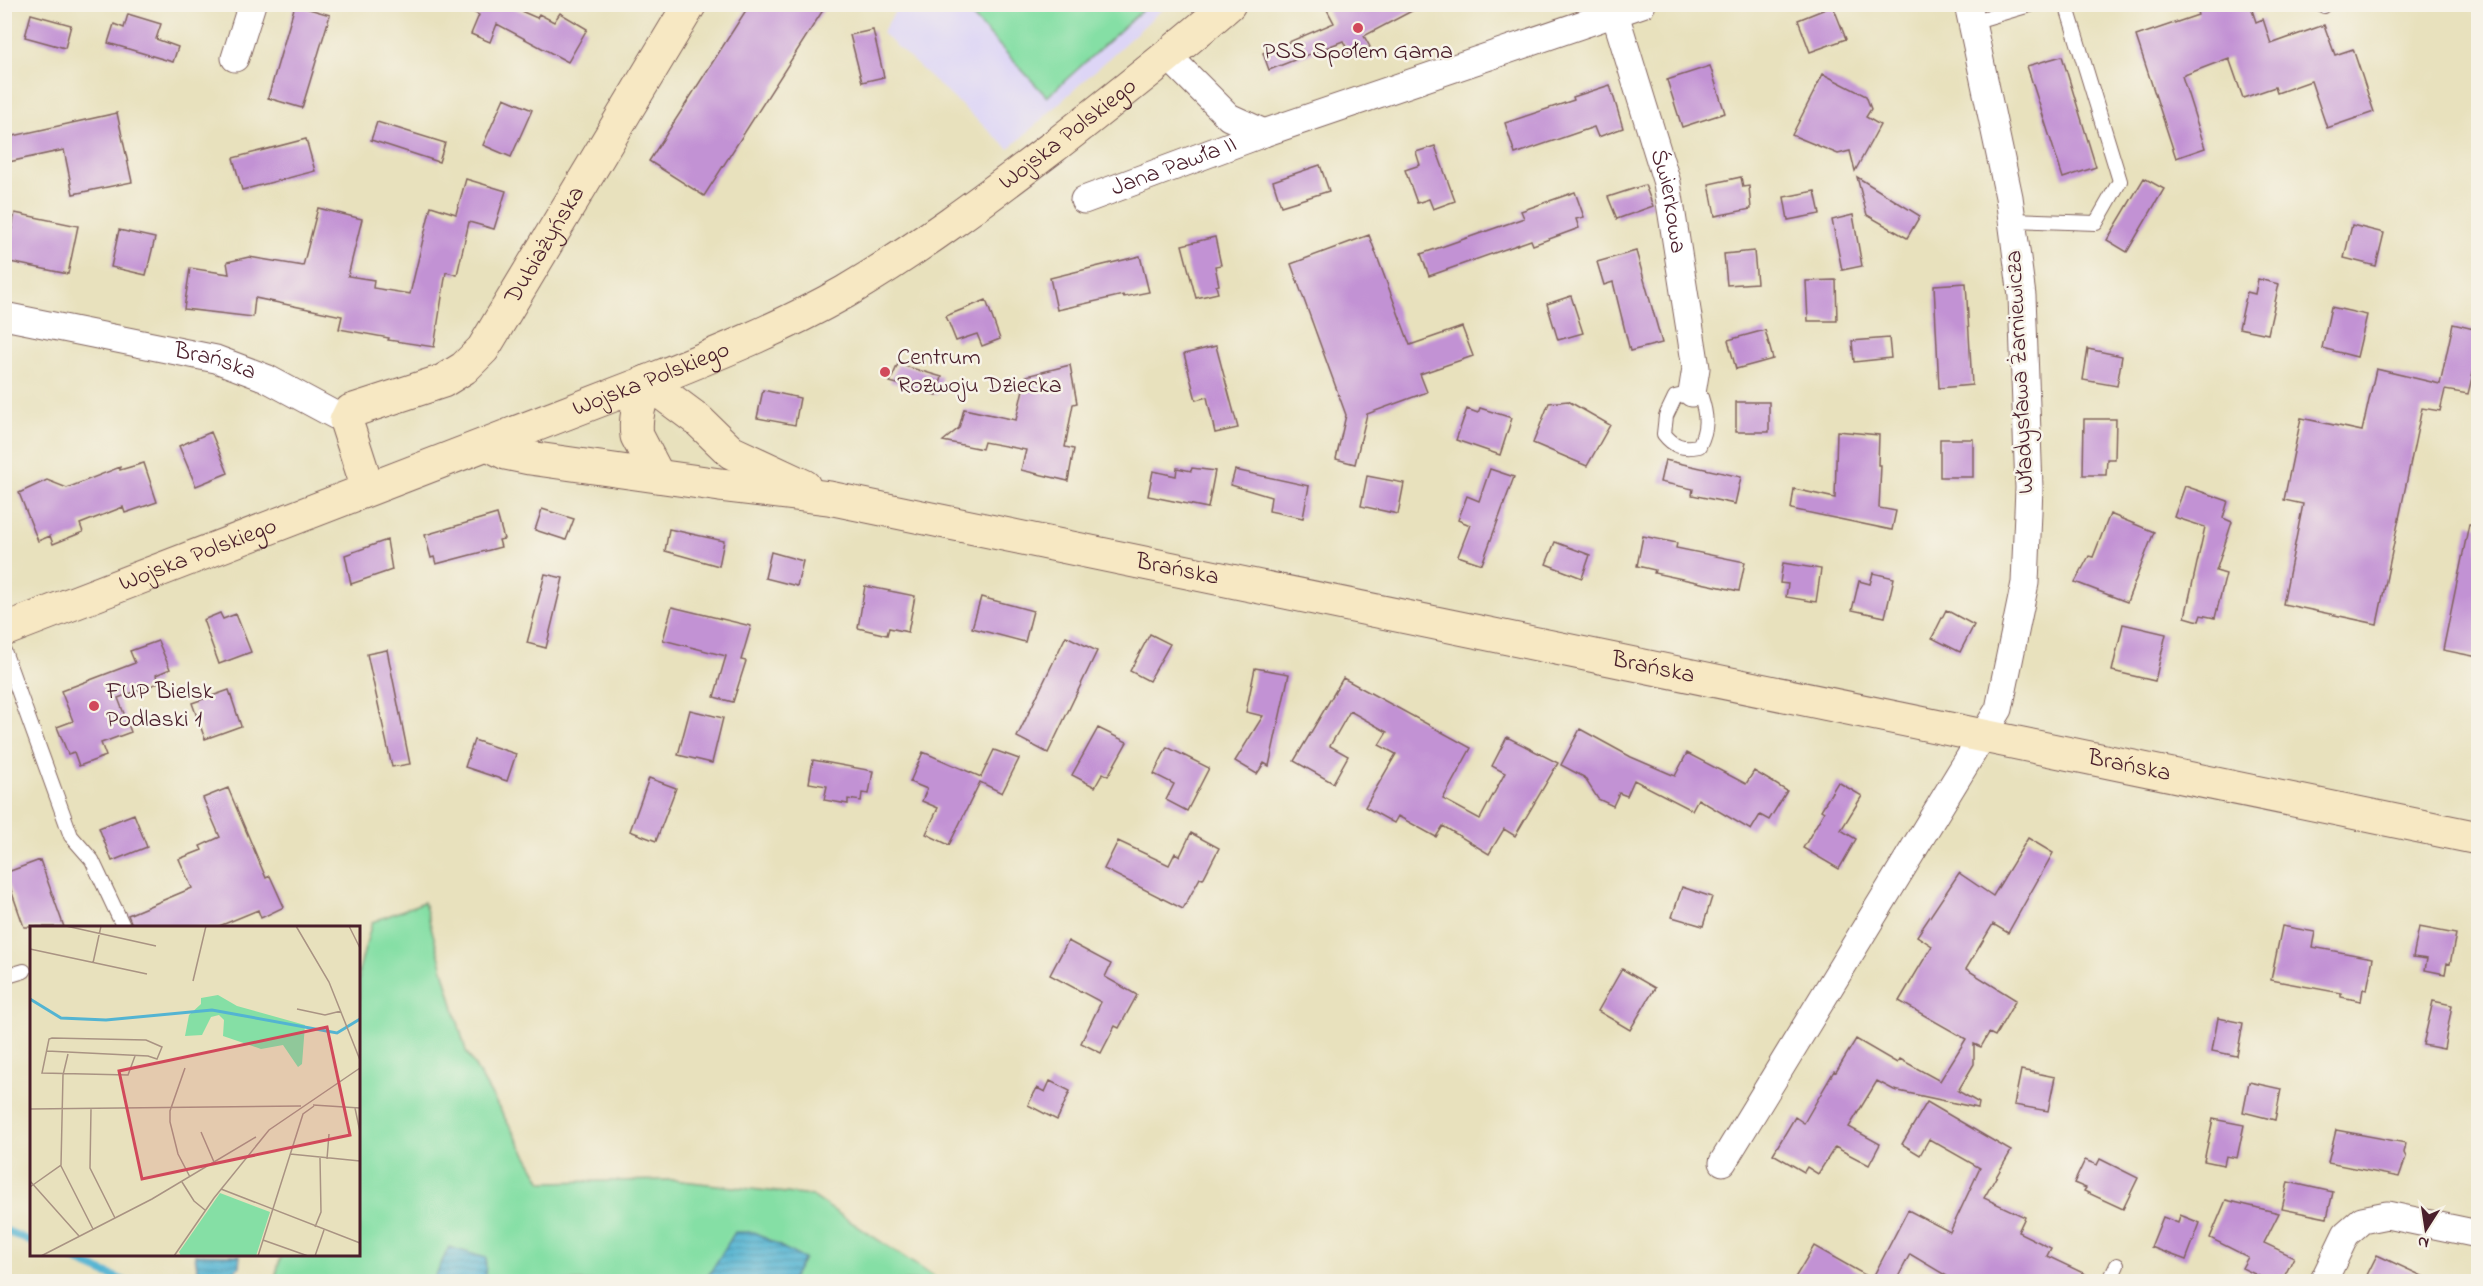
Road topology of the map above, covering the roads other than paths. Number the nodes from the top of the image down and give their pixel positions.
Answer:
1 (252, 4) edge
2 (690, 4) edge
3 (1229, 4) edge
4 (1642, 4) edge
5 (2033, 4) edge
6 (2066, 4) edge
7 (1970, 13) edge
8 (1615, 14) junction
9 (1169, 57) junction
10 (235, 58) dead end
11 (1264, 133) junction
12 (1084, 201) dead end
13 (2012, 220) junction
14 (4, 316) edge
15 (705, 358) junction
16 (647, 382) junction
17 (1692, 393) dead end
18 (346, 420) junction
19 (698, 420) junction
20 (488, 444) junction
21 (658, 476) junction
22 (368, 489) junction
23 (829, 498) junction
24 (4, 630) edge
25 (4, 651) edge
26 (1983, 736) junction
27 (2478, 838) edge
28 (124, 926) edge
29 (24, 971) dead end
30 (4, 977) edge
31 (1723, 1162) dead end
32 (2478, 1234) edge
33 (2117, 1265) dead end
34 (2109, 1281) edge
35 (2322, 1281) edge

1 - 10 street
2 - 18 street, Dubiażyńska
3 - 9 street, Wojska Polskiego
4 - 8 street, Jana Pawła II
5 - 7 lane
6 - 13 lane
7 - 13 street, Władysława Żarniewicza
8 - 11 street, Jana Pawła II
8 - 17 street, Świerkowa
9 - 11 street, Jana Pawła II
9 - 15 street, Wojska Polskiego
11 - 12 street, Jana Pawła II
13 - 26 street, Władysława Żarniewicza
14 - 18 street, Brańska
15 - 16 street, Wojska Polskiego
15 - 19 street
16 - 19 street, Brańska
16 - 20 street, Wojska Polskiego
16 - 21 street
18 - 22 street
19 - 23 street, Brańska
20 - 21 street, Brańska
20 - 22 street, Wojska Polskiego
21 - 23 street, Brańska
22 - 24 street, Wojska Polskiego
23 - 26 street, Brańska
25 - 28 lane
26 - 27 street, Brańska
26 - 31 street, Władysława Żarniewicza
29 - 30 lane
32 - 35 street
33 - 34 lane

